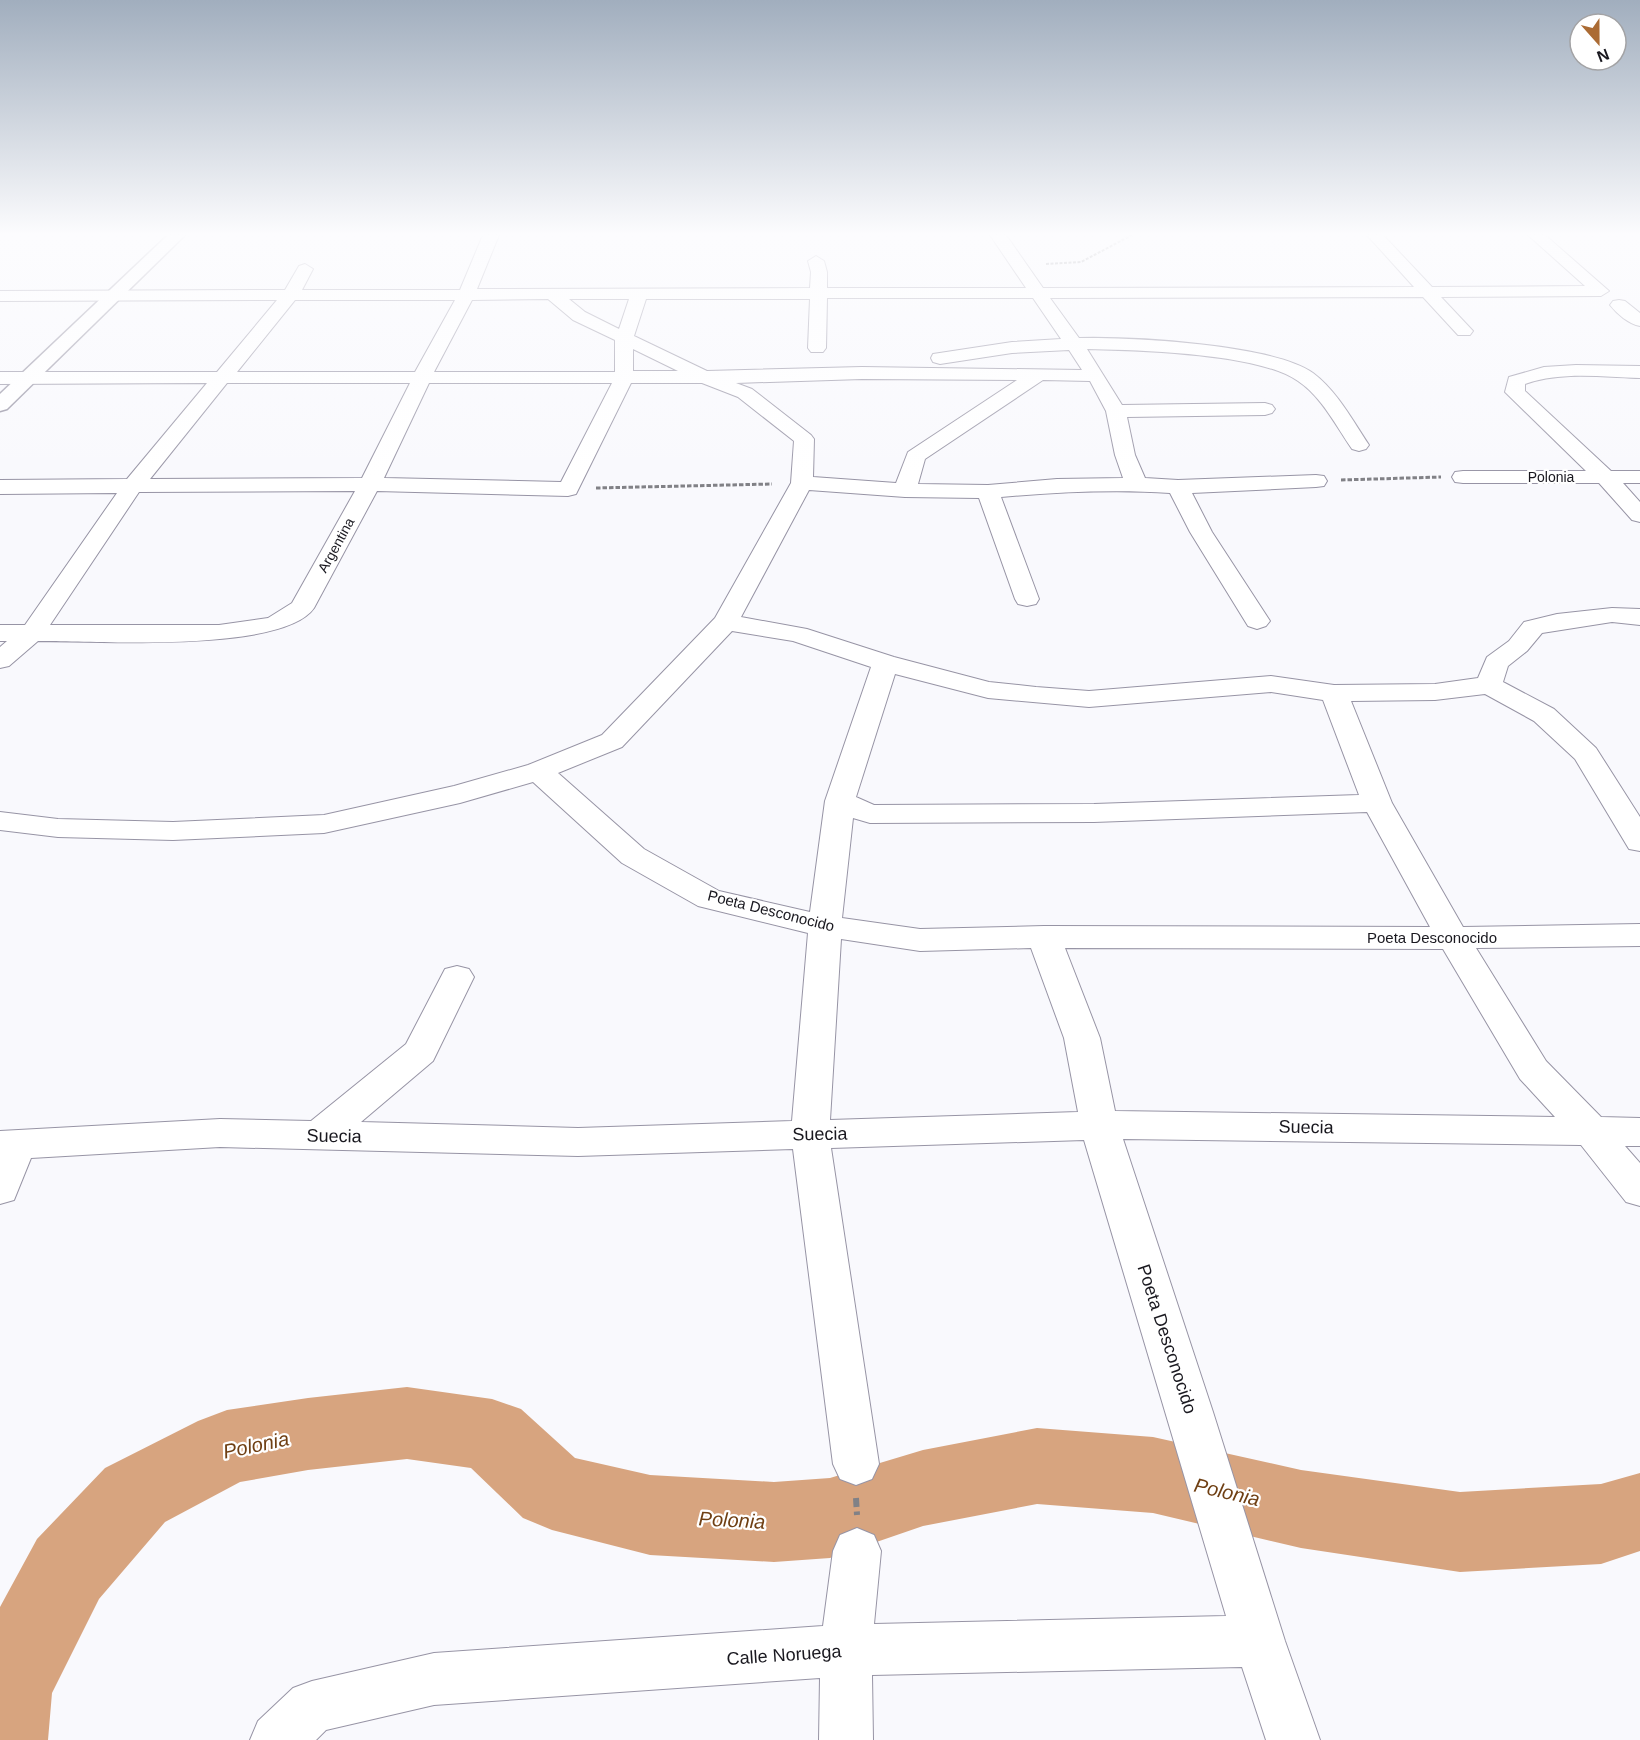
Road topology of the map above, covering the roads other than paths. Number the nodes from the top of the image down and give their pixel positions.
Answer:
1 (93, 316) edge
2 (273, 316) edge
3 (454, 316) edge
4 (579, 316) edge
5 (632, 316) edge
6 (817, 316) edge
7 (1054, 316) edge
8 (1450, 316) edge
9 (1464, 331) dead end
10 (624, 339) junction
11 (1071, 343) junction
12 (817, 348) dead end
13 (1640, 372) edge
14 (862, 373) junction
15 (1039, 374) junction
16 (1096, 376) junction
17 (222, 377) junction
18 (704, 377) junction
19 (0, 378) edge
20 (423, 378) junction
21 (624, 378) junction
22 (27, 379) junction
23 (0, 405) edge
24 (1265, 409) dead end
25 (1116, 411) junction
26 (1359, 445) dead end
27 (1463, 477) road end
28 (1605, 477) junction
29 (1640, 477) edge
30 (1316, 481) road end
31 (802, 483) junction
32 (370, 484) junction
33 (1136, 484) junction
34 (132, 486) junction
35 (0, 487) edge
36 (1178, 488) junction
37 (905, 490) junction
38 (988, 492) junction
39 (1640, 515) edge
40 (1027, 599) dead end
41 (1640, 617) edge
42 (1257, 621) dead end
43 (726, 622) junction
44 (0, 633) edge
45 (32, 633) junction
46 (0, 660) edge
47 (885, 663) junction
48 (1489, 685) junction
49 (1334, 693) junction
50 (538, 771) junction
51 (840, 801) junction
52 (1377, 803) junction
53 (0, 821) edge
54 (1640, 842) edge
55 (825, 926) junction
56 (1640, 935) edge
57 (1044, 937) junction
58 (1453, 938) junction
59 (457, 977) dead end
60 (1099, 1125) junction
61 (1590, 1131) junction
62 (1640, 1132) edge
63 (810, 1133) junction
64 (320, 1136) junction
65 (8, 1146) edge
66 (0, 1189) edge
67 (1640, 1191) edge
68 (856, 1464) road end
69 (857, 1551) road end
70 (1259, 1641) junction
71 (846, 1650) junction
72 (295, 1723) edge
73 (846, 1740) edge
74 (1293, 1740) edge

1 - 22 street
2 - 17 street
3 - 20 street, Argentina
4 - 10 street
5 - 10 street
6 - 12 street
7 - 11 street
8 - 9 street
10 - 18 street
10 - 21 street
11 - 14 street
11 - 16 street
11 - 26 street
13 - 28 street
14 - 15 street
14 - 18 street
15 - 16 street
15 - 37 street
16 - 25 street
17 - 20 street
17 - 22 street
17 - 34 street
18 - 21 street
18 - 31 street
19 - 22 street
20 - 21 street
20 - 32 street, Argentina
21 - 32 street
22 - 23 street
24 - 25 street
25 - 33 street
27 - 28 street, Polonia
28 - 29 street, Polonia
28 - 39 street
30 - 36 street
31 - 37 street
31 - 43 street
32 - 34 street
32 - 45 street, Argentina
33 - 36 street
33 - 38 street
34 - 35 street
34 - 45 street
36 - 42 street
37 - 38 street
38 - 40 street
41 - 48 street
43 - 47 street
43 - 50 street
44 - 45 street, Argentina
45 - 46 street
47 - 49 street
47 - 51 street
48 - 49 street
48 - 54 street
49 - 52 street
50 - 53 street
50 - 55 street, Poeta Desconocido
51 - 52 street
51 - 55 street
52 - 58 street
55 - 57 street, Poeta Desconocido
55 - 63 street
56 - 58 street, Poeta Desconocido
57 - 58 street, Poeta Desconocido
57 - 60 street, Poeta Desconocido
58 - 61 street
59 - 64 street
60 - 61 street, Suecia
60 - 63 street, Suecia
60 - 70 street, Poeta Desconocido
61 - 62 street, Suecia
61 - 67 street
63 - 64 street, Suecia
63 - 68 street
64 - 65 street, Suecia
65 - 66 street
69 - 71 street
70 - 71 street, Calle Noruega
70 - 74 street, Poeta Desconocido
71 - 72 street, Calle Noruega
71 - 73 street

